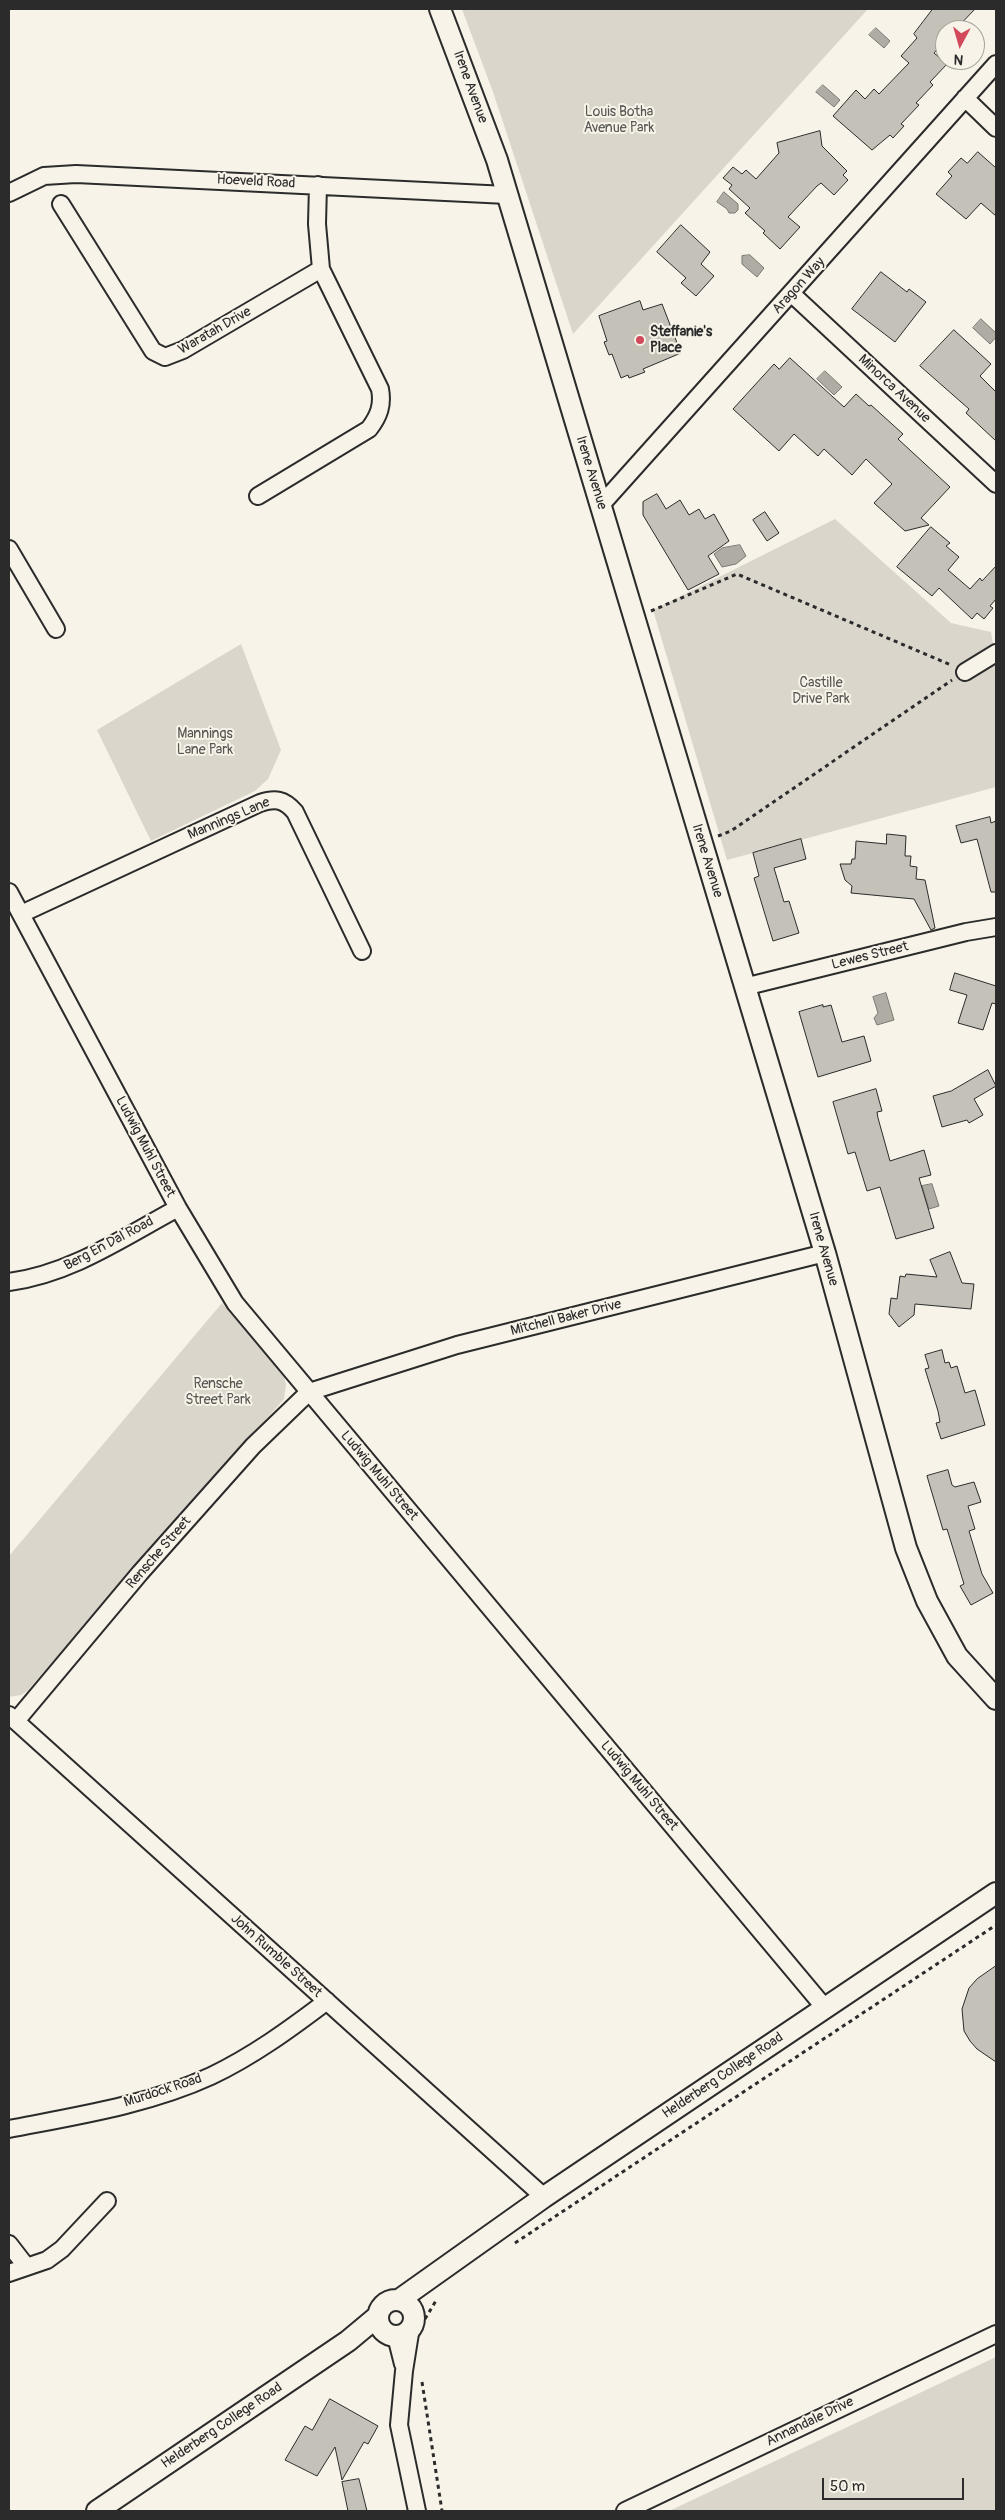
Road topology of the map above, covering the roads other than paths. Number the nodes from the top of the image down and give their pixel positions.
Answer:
1 (440, 9) edge
2 (996, 64) edge
3 (965, 98) junction
4 (996, 128) edge
5 (318, 185) junction
6 (9, 193) edge
7 (507, 195) junction
8 (61, 204) dead end
9 (321, 269) junction
10 (792, 294) junction
11 (996, 484) edge
12 (258, 496) dead end
13 (601, 505) junction
14 (9, 549) edge
15 (56, 629) dead end
16 (996, 653) edge
17 (965, 672) road end
18 (9, 892) edge
19 (21, 914) junction
20 (996, 927) edge
21 (362, 951) dead end
22 (744, 987) junction
23 (178, 1208) junction
24 (825, 1254) junction
25 (9, 1282) edge
26 (309, 1392) junction
27 (996, 1699) edge
28 (12, 1718) edge
29 (996, 1893) edge
30 (326, 2001) junction
31 (825, 2008) junction
32 (9, 2129) edge
33 (544, 2197) junction
34 (107, 2201) dead end
35 (9, 2244) edge
36 (26, 2266) junction
37 (9, 2273) edge
38 (401, 2322) junction
39 (996, 2334) edge
40 (97, 2511) edge
41 (417, 2511) edge
42 (625, 2511) edge

1 - 7 street, Irene Avenue
2 - 3 street, Aragon Way
3 - 4 street
3 - 10 street, Aragon Way
5 - 6 street, Hoeveld Road
5 - 7 street, Hoeveld Road
5 - 9 street
7 - 13 street, Irene Avenue
8 - 9 street, Waratah Drive
9 - 12 street
10 - 11 street, Minorca Avenue
10 - 13 street, Aragon Way
13 - 22 street, Irene Avenue
14 - 15 street
16 - 17 street
18 - 19 street, Ludwig Muhl Street
19 - 21 street, Mannings Lane
19 - 23 street, Ludwig Muhl Street
20 - 22 street, Lewes Street
22 - 24 street, Irene Avenue
23 - 25 street, Berg En Dal Road
23 - 26 street, Ludwig Muhl Street
24 - 26 street, Mitchell Baker Drive
24 - 27 street, Irene Avenue
26 - 28 street, Rensche Street
26 - 31 street, Ludwig Muhl Street
28 - 30 street, John Rumble Street
29 - 31 street, Helderberg College Road
30 - 32 street, Murdock Road
30 - 33 street, John Rumble Street
31 - 33 street, Helderberg College Road
33 - 38 street, Helderberg College Road
34 - 36 street
35 - 36 street
36 - 37 street
38 - 40 street, Helderberg College Road
38 - 41 street
39 - 42 street, Annandale Drive

